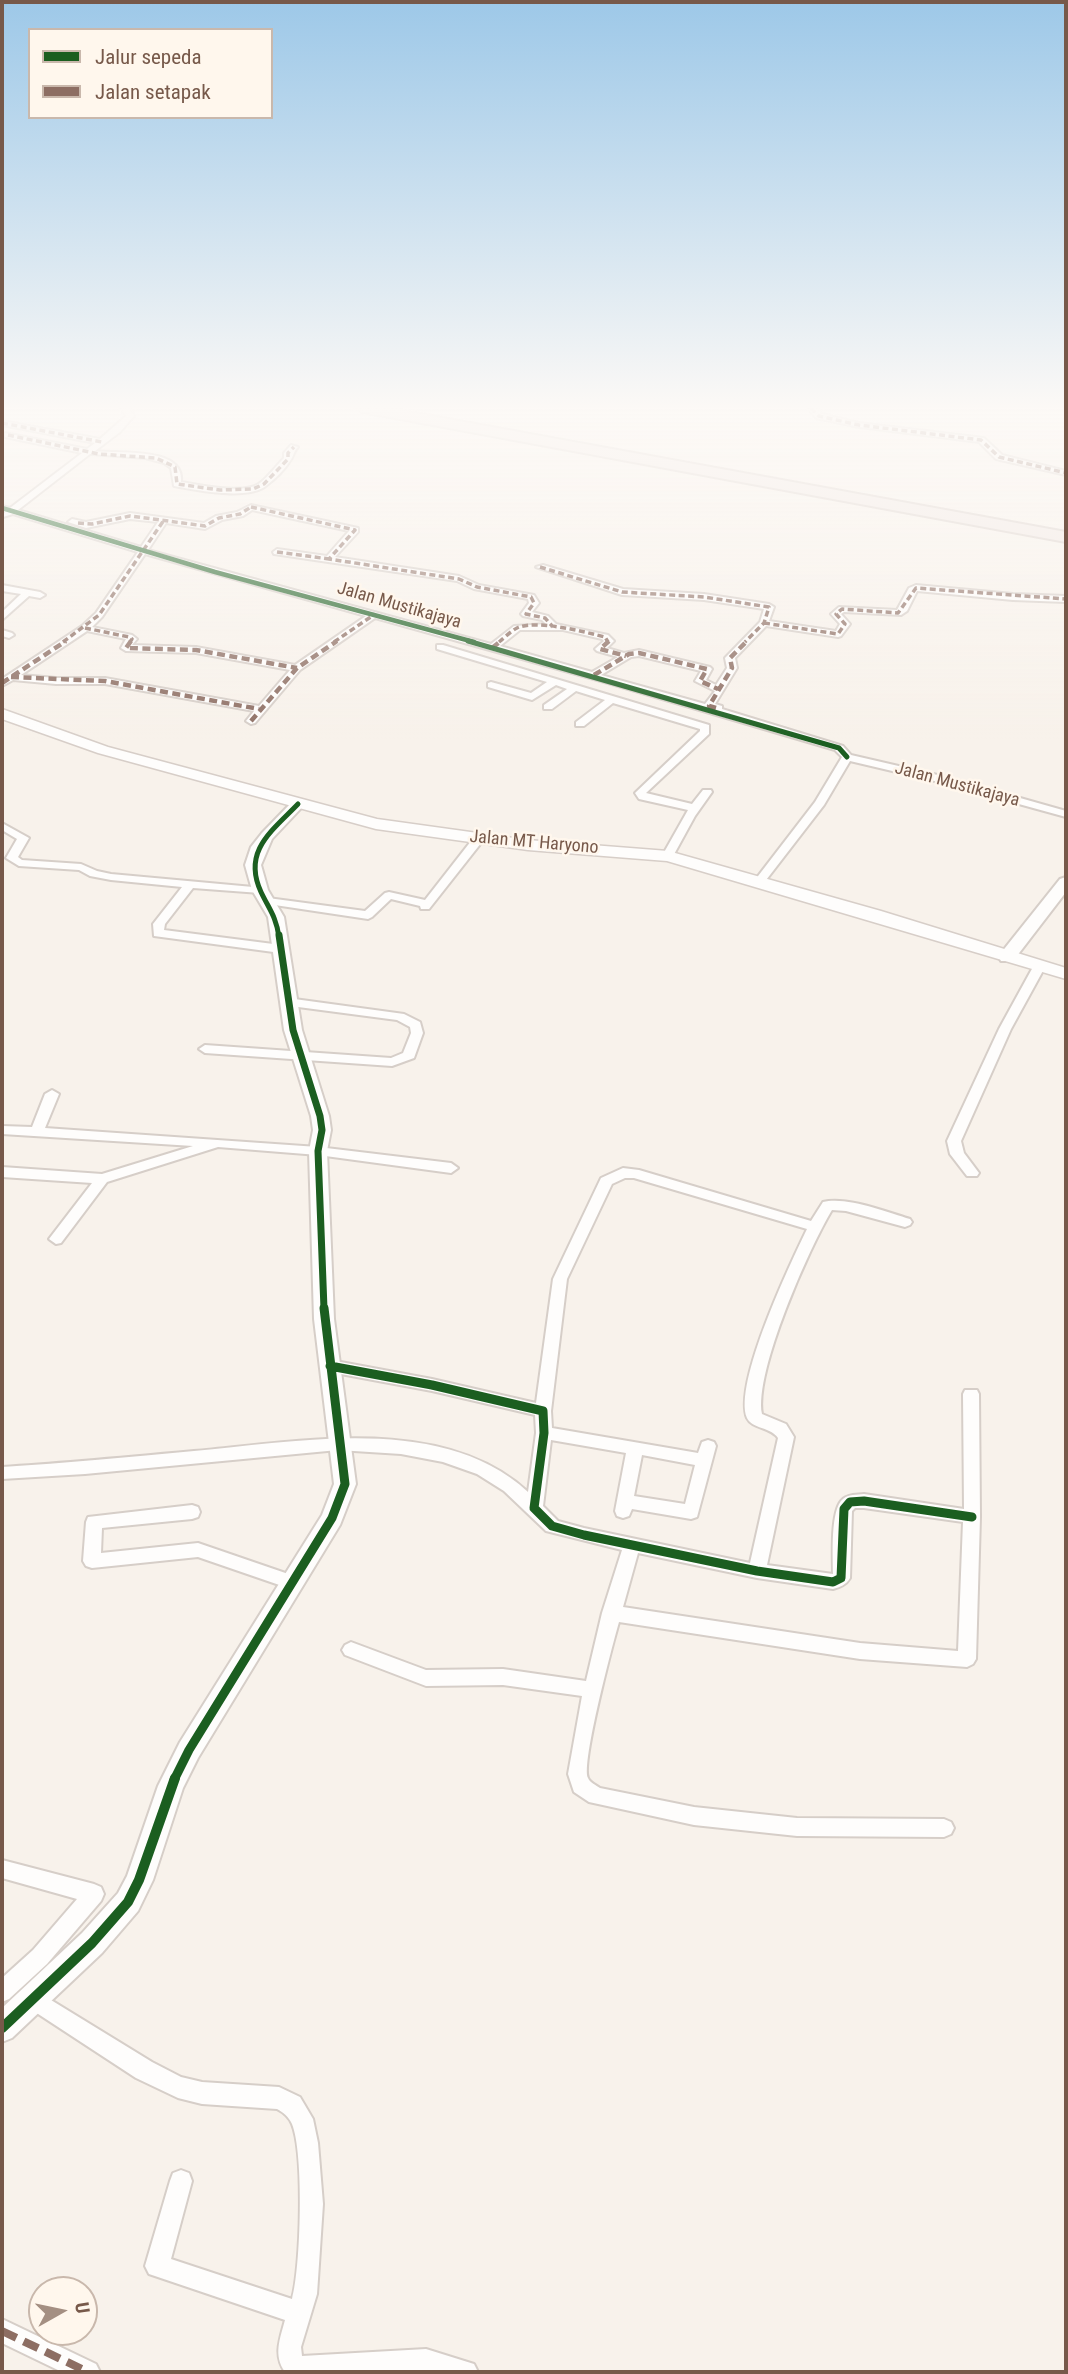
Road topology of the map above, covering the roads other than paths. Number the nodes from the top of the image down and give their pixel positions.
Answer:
1 (37, 519) edge
2 (50, 519) edge
3 (116, 519) edge
4 (154, 519) edge
5 (218, 519) edge
6 (304, 519) edge
7 (967, 519) edge
8 (1015, 519) edge
9 (164, 520) junction
10 (1066, 528) edge
11 (1066, 537) edge
12 (142, 552) junction
13 (276, 552) dead end
14 (330, 559) junction
15 (540, 567) dead end
16 (2, 588) edge
17 (27, 593) junction
18 (40, 595) dead end
19 (1066, 598) edge
20 (375, 614) junction
21 (2, 617) edge
22 (764, 623) junction
23 (553, 627) junction
24 (85, 628) junction
25 (440, 647) dead end
26 (492, 648) junction
27 (626, 656) junction
28 (297, 668) junction
29 (594, 675) junction
30 (6, 680) edge
31 (555, 681) junction
32 (491, 685) dead end
33 (576, 687) junction
34 (719, 689) junction
35 (613, 698) junction
36 (548, 707) dead end
37 (259, 709) junction
38 (2, 714) edge
39 (251, 721) dead end
40 (580, 724) dead end
41 (845, 754) junction
42 (707, 792) dead end
43 (298, 804) junction
44 (695, 808) junction
45 (1066, 814) edge
46 (2, 826) edge
47 (479, 838) junction
48 (668, 856) junction
49 (759, 882) junction
50 (1066, 882) edge
51 (188, 884) junction
52 (264, 895) junction
53 (281, 949) junction
54 (1007, 957) junction
55 (1039, 967) junction
56 (1066, 974) edge
57 (288, 1002) junction
58 (205, 1049) dead end
59 (299, 1055) junction
60 (52, 1094) dead end
61 (2, 1130) edge
62 (37, 1131) junction
63 (217, 1143) junction
64 (318, 1151) junction
65 (451, 1168) dead end
66 (2, 1172) edge
67 (972, 1173) dead end
68 (102, 1179) junction
69 (905, 1222) dead end
70 (817, 1227) junction
71 (56, 1239) dead end
72 (330, 1366) junction
73 (971, 1394) dead end
74 (543, 1411) junction
75 (544, 1433) junction
76 (338, 1444) junction
77 (635, 1448) junction
78 (2, 1473) edge
79 (534, 1508) junction
80 (192, 1512) dead end
81 (972, 1517) junction
82 (632, 1546) junction
83 (757, 1571) junction
84 (291, 1582) junction
85 (611, 1613) junction
86 (351, 1650) dead end
87 (593, 1690) junction
88 (944, 1828) dead end
89 (2, 1868) edge
90 (2, 1992) edge
91 (33, 1999) junction
92 (2, 2028) edge
93 (181, 2182) dead end
94 (299, 2313) junction
95 (2, 2331) edge
96 (426, 2367) edge
97 (88, 2372) edge
98 (467, 2372) edge

1 - 12 street, Jalan Mustikajaya
2 - 3 street
4 - 9 street
5 - 9 street
6 - 14 street
7 - 11 highway
8 - 10 highway
9 - 12 street
12 - 20 street, Jalan Mustikajaya
12 - 24 street
13 - 14 street
14 - 23 street
15 - 22 street
16 - 17 street
17 - 18 street
17 - 21 street
19 - 22 street
20 - 26 street, Jalan Mustikajaya
20 - 28 street
22 - 34 street
23 - 26 street
23 - 27 street
24 - 28 street
24 - 30 street
25 - 31 street
26 - 29 street, Jalan Mustikajaya
27 - 29 street
27 - 34 street
28 - 37 street
29 - 41 street, Jalan Mustikajaya
30 - 37 street
31 - 32 street
31 - 33 street
33 - 35 street
33 - 36 street
34 - 41 street
35 - 40 street
35 - 44 street
37 - 39 street
38 - 43 main road, Jalan MT Haryono
41 - 45 street, Jalan Mustikajaya
41 - 49 street
42 - 44 street
43 - 47 main road, Jalan MT Haryono
43 - 52 street
44 - 48 street
46 - 51 street
47 - 48 main road, Jalan MT Haryono
47 - 52 street
48 - 49 main road, Jalan MT Haryono
49 - 54 main road, Jalan MT Haryono
50 - 54 street
51 - 52 street
51 - 53 street
52 - 53 street
53 - 57 street
54 - 55 main road, Jalan MT Haryono
55 - 56 main road, Jalan MT Haryono
55 - 67 street
57 - 59 street
57 - 59 street
58 - 59 street
59 - 64 street
60 - 62 street
61 - 62 street
62 - 63 street
63 - 64 street
63 - 68 street
64 - 65 street
64 - 72 street
66 - 68 street
68 - 71 street
69 - 70 street
70 - 74 street
70 - 83 street
72 - 74 street
72 - 76 street
73 - 81 street
74 - 75 street
75 - 77 street
75 - 79 street
76 - 78 street
76 - 79 street
76 - 84 street
77 - 77 street
79 - 82 street
80 - 84 street
81 - 83 street
81 - 85 street
82 - 83 street
82 - 85 street
84 - 91 street
85 - 87 street
86 - 87 street
87 - 88 street
89 - 90 street
91 - 92 street
91 - 94 street
93 - 94 street
94 - 96 street
95 - 97 street
96 - 98 street

